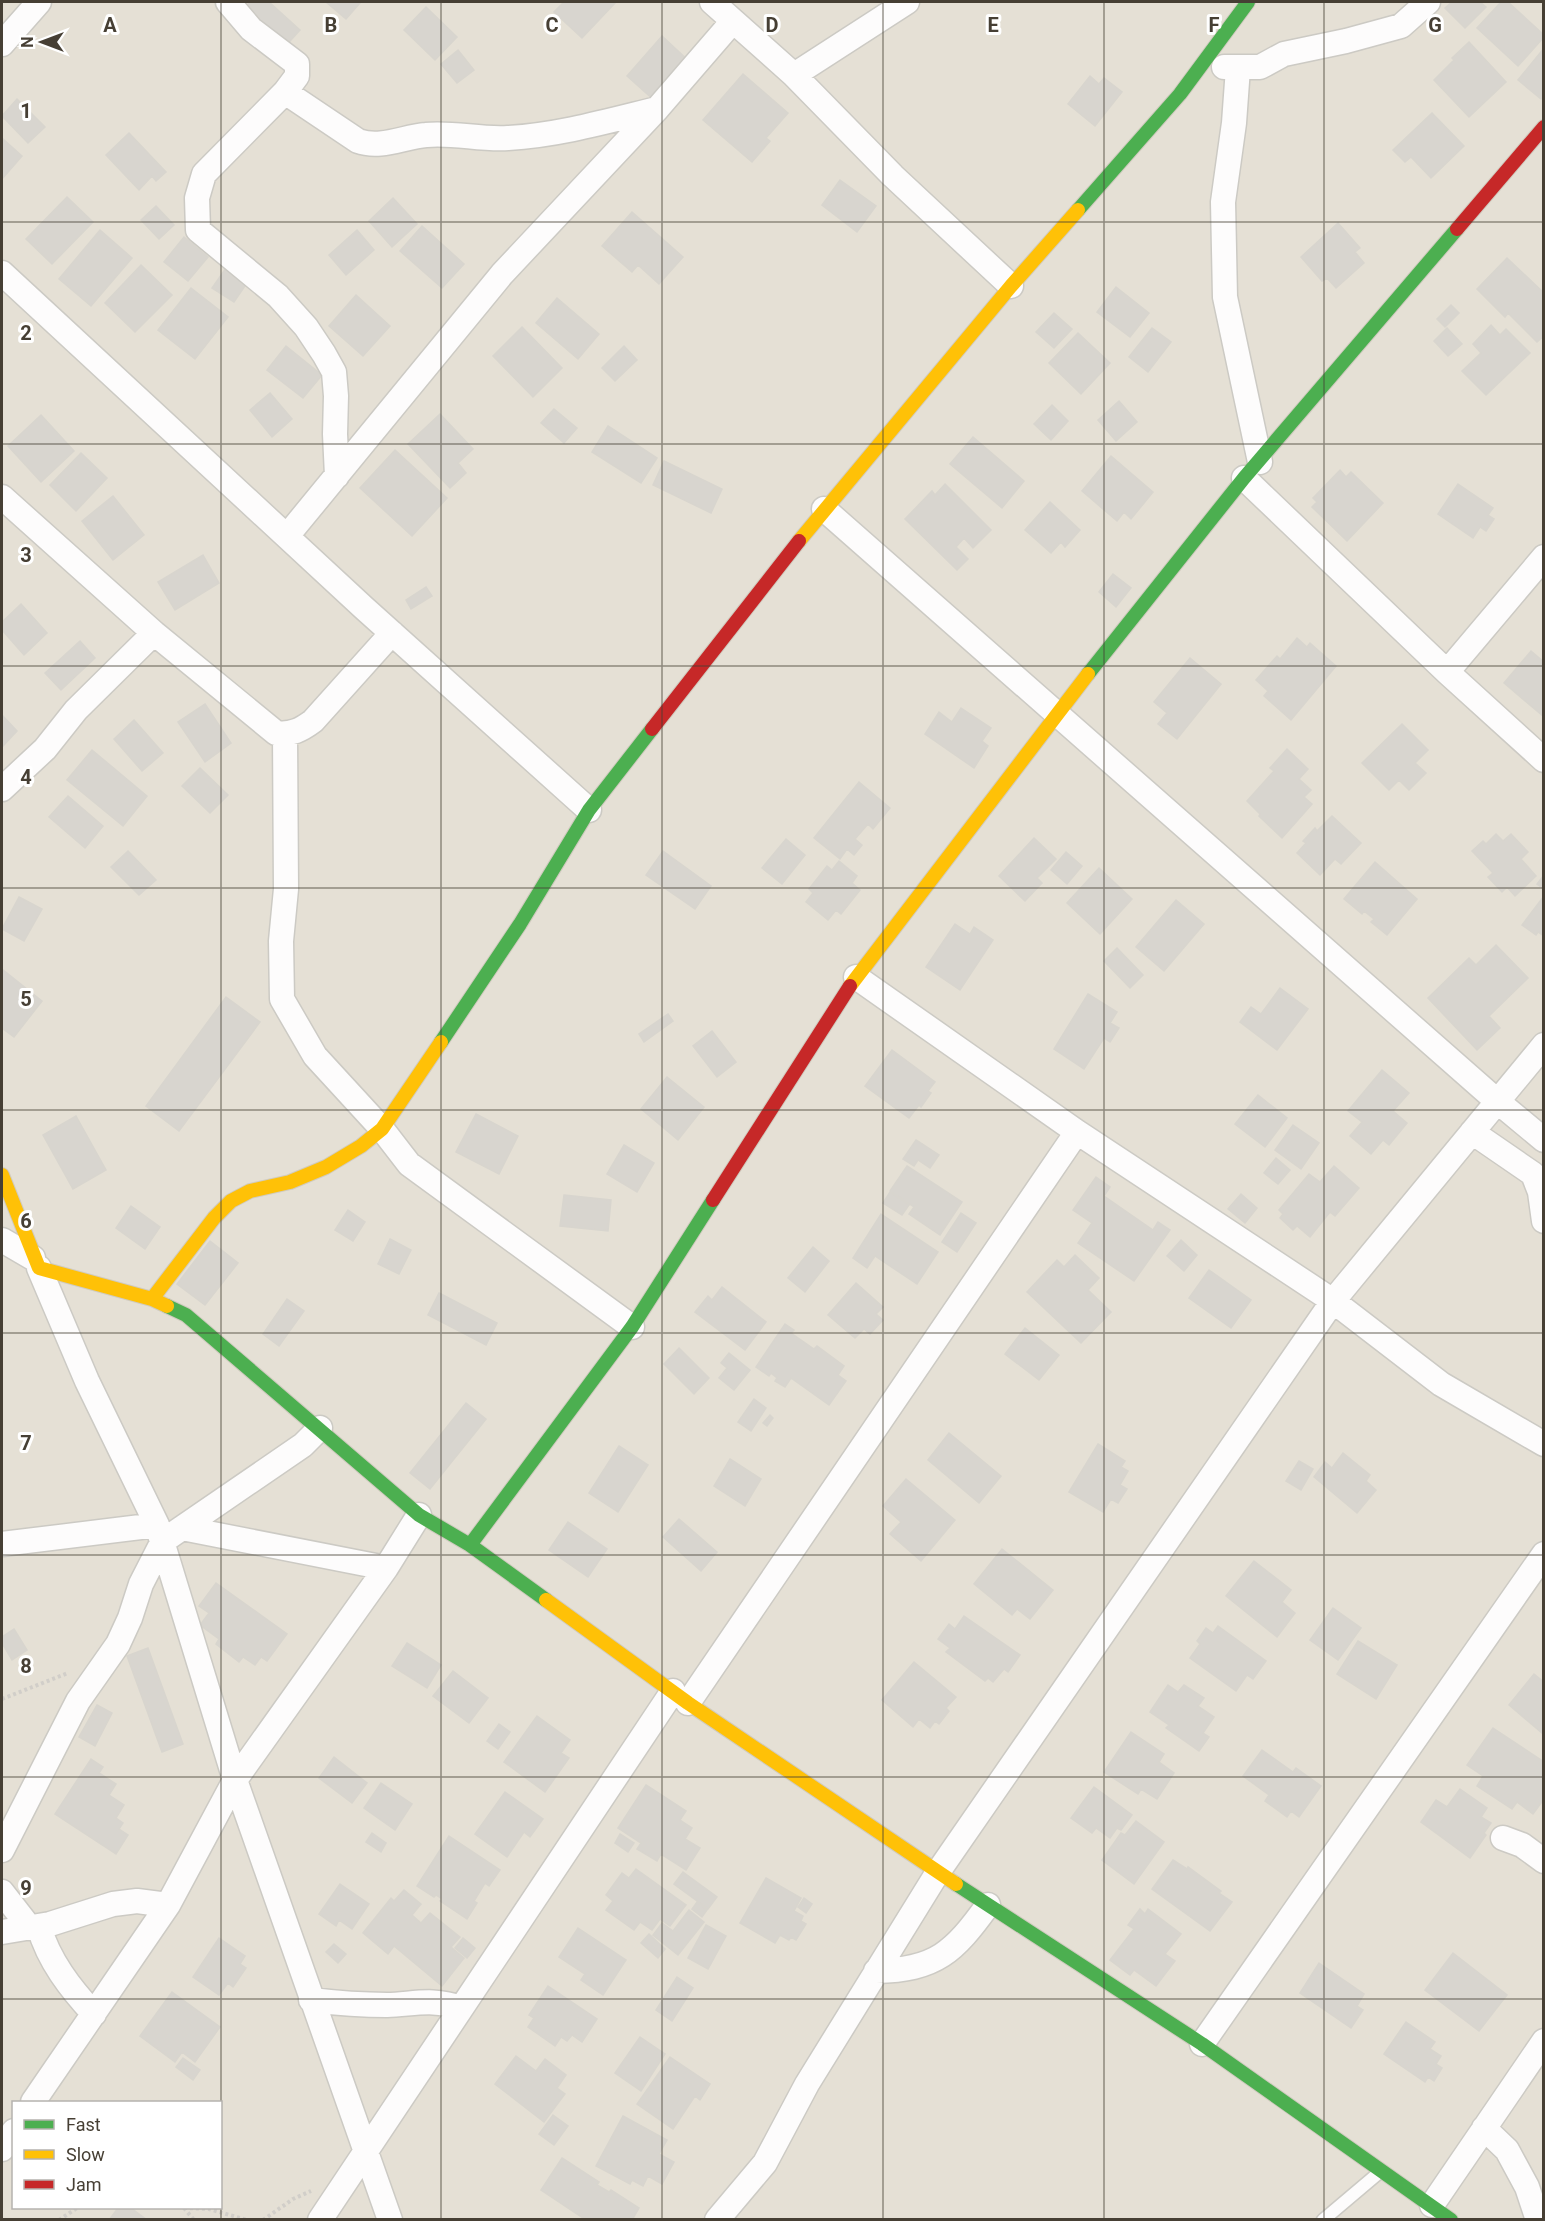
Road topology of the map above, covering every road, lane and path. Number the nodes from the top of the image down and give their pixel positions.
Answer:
1 (39, 2) edge
2 (228, 2) edge
3 (712, 2) edge
4 (907, 2) edge
5 (1248, 2) edge
6 (1428, 2) edge
7 (733, 21) junction
8 (2, 44) edge
9 (1201, 66) junction
10 (1238, 68) junction
11 (794, 75) junction
12 (285, 92) junction
13 (657, 109) junction
14 (1544, 127) edge
15 (2, 273) edge
16 (1011, 286) junction
17 (1252, 470) junction
18 (337, 476) junction
19 (2, 497) edge
20 (824, 509) junction
21 (287, 536) junction
22 (1544, 557) edge
23 (154, 633) junction
24 (392, 633) junction
25 (1447, 672) junction
26 (1056, 716) junction
27 (285, 734) junction
28 (1544, 760) edge
29 (2, 789) edge
30 (588, 810) junction
31 (856, 977) junction
32 (1544, 1045) edge
33 (1497, 1101) junction
34 (382, 1129) junction
35 (1077, 1132) junction
36 (1472, 1132) junction
37 (1544, 1140) edge
38 (2, 1176) edge
39 (1544, 1221) edge
40 (2, 1240) edge
41 (36, 1263) junction
42 (152, 1299) junction
43 (1333, 1301) junction
44 (632, 1327) junction
45 (320, 1428) junction
46 (1544, 1444) edge
47 (419, 1515) junction
48 (183, 1528) junction
49 (160, 1533) junction
50 (2, 1544) edge
51 (470, 1545) junction
52 (1544, 1554) edge
53 (386, 1568) junction
54 (109, 1657) junction
55 (681, 1697) junction
56 (2, 1699) edge
57 (235, 1780) junction
58 (1503, 1838) dead end
59 (2, 1850) edge
60 (1544, 1861) edge
61 (938, 1872) junction
62 (2, 1892) edge
63 (168, 1905) junction
64 (988, 1905) junction
65 (35, 1928) junction
66 (2, 1932) edge
67 (876, 1971) junction
68 (312, 2000) junction
69 (461, 2008) junction
70 (93, 2014) junction
71 (1544, 2041) edge
72 (1202, 2044) junction
73 (34, 2101) edge
74 (1484, 2128) junction
75 (12, 2134) edge
76 (2, 2149) edge
77 (366, 2149) junction
78 (1382, 2170) junction
79 (344, 2184) junction
80 (1432, 2205) junction
81 (76, 2209) edge
82 (209, 2209) edge
83 (59, 2220) edge
84 (247, 2220) edge
85 (263, 2220) edge
86 (320, 2220) edge
87 (390, 2220) edge
88 (717, 2220) edge
89 (1323, 2220) edge
90 (1451, 2220) edge
91 (1538, 2220) edge

1 - 8 street
2 - 12 street
3 - 7 street
4 - 11 street
5 - 9 street
6 - 10 street
7 - 11 street
7 - 13 street
9 - 10 street
9 - 16 street
10 - 17 street
11 - 16 street
12 - 13 street
12 - 18 street
13 - 18 street
14 - 17 street
15 - 21 street
16 - 20 street
17 - 25 street
17 - 26 street
18 - 21 street
19 - 23 street
20 - 26 street
20 - 30 street
21 - 24 street
22 - 25 street
23 - 27 street
23 - 29 street
24 - 27 street
24 - 30 street
25 - 28 street
26 - 31 street
26 - 33 street
27 - 34 street
30 - 34 street
31 - 35 street
31 - 44 street
32 - 33 street
33 - 36 street
33 - 37 street
34 - 42 street
34 - 44 street
35 - 43 street
35 - 55 street
36 - 39 street
36 - 43 street
38 - 41 street
40 - 41 street
41 - 42 street
41 - 49 street
42 - 45 street
43 - 46 street
43 - 61 street
44 - 51 street
45 - 47 street
45 - 48 street
47 - 51 street
47 - 53 street
48 - 49 street
48 - 53 street
49 - 50 street
49 - 54 street
49 - 57 street
51 - 55 street
52 - 72 street
53 - 57 street
54 - 56 path
54 - 59 street
55 - 61 street
55 - 69 street
57 - 63 street
57 - 68 street
58 - 60 street
61 - 64 street
61 - 67 street
62 - 65 street
63 - 65 street
63 - 70 street
64 - 67 street
64 - 72 street
65 - 66 street
65 - 70 street
67 - 88 street
68 - 69 street
68 - 77 street
69 - 77 street
70 - 73 street
71 - 74 street
72 - 78 street
74 - 80 street
74 - 91 street
75 - 76 street
77 - 79 street
77 - 87 street
78 - 80 street
78 - 89 lane
79 - 85 path
79 - 86 street
80 - 90 street
81 - 83 path
82 - 84 path

